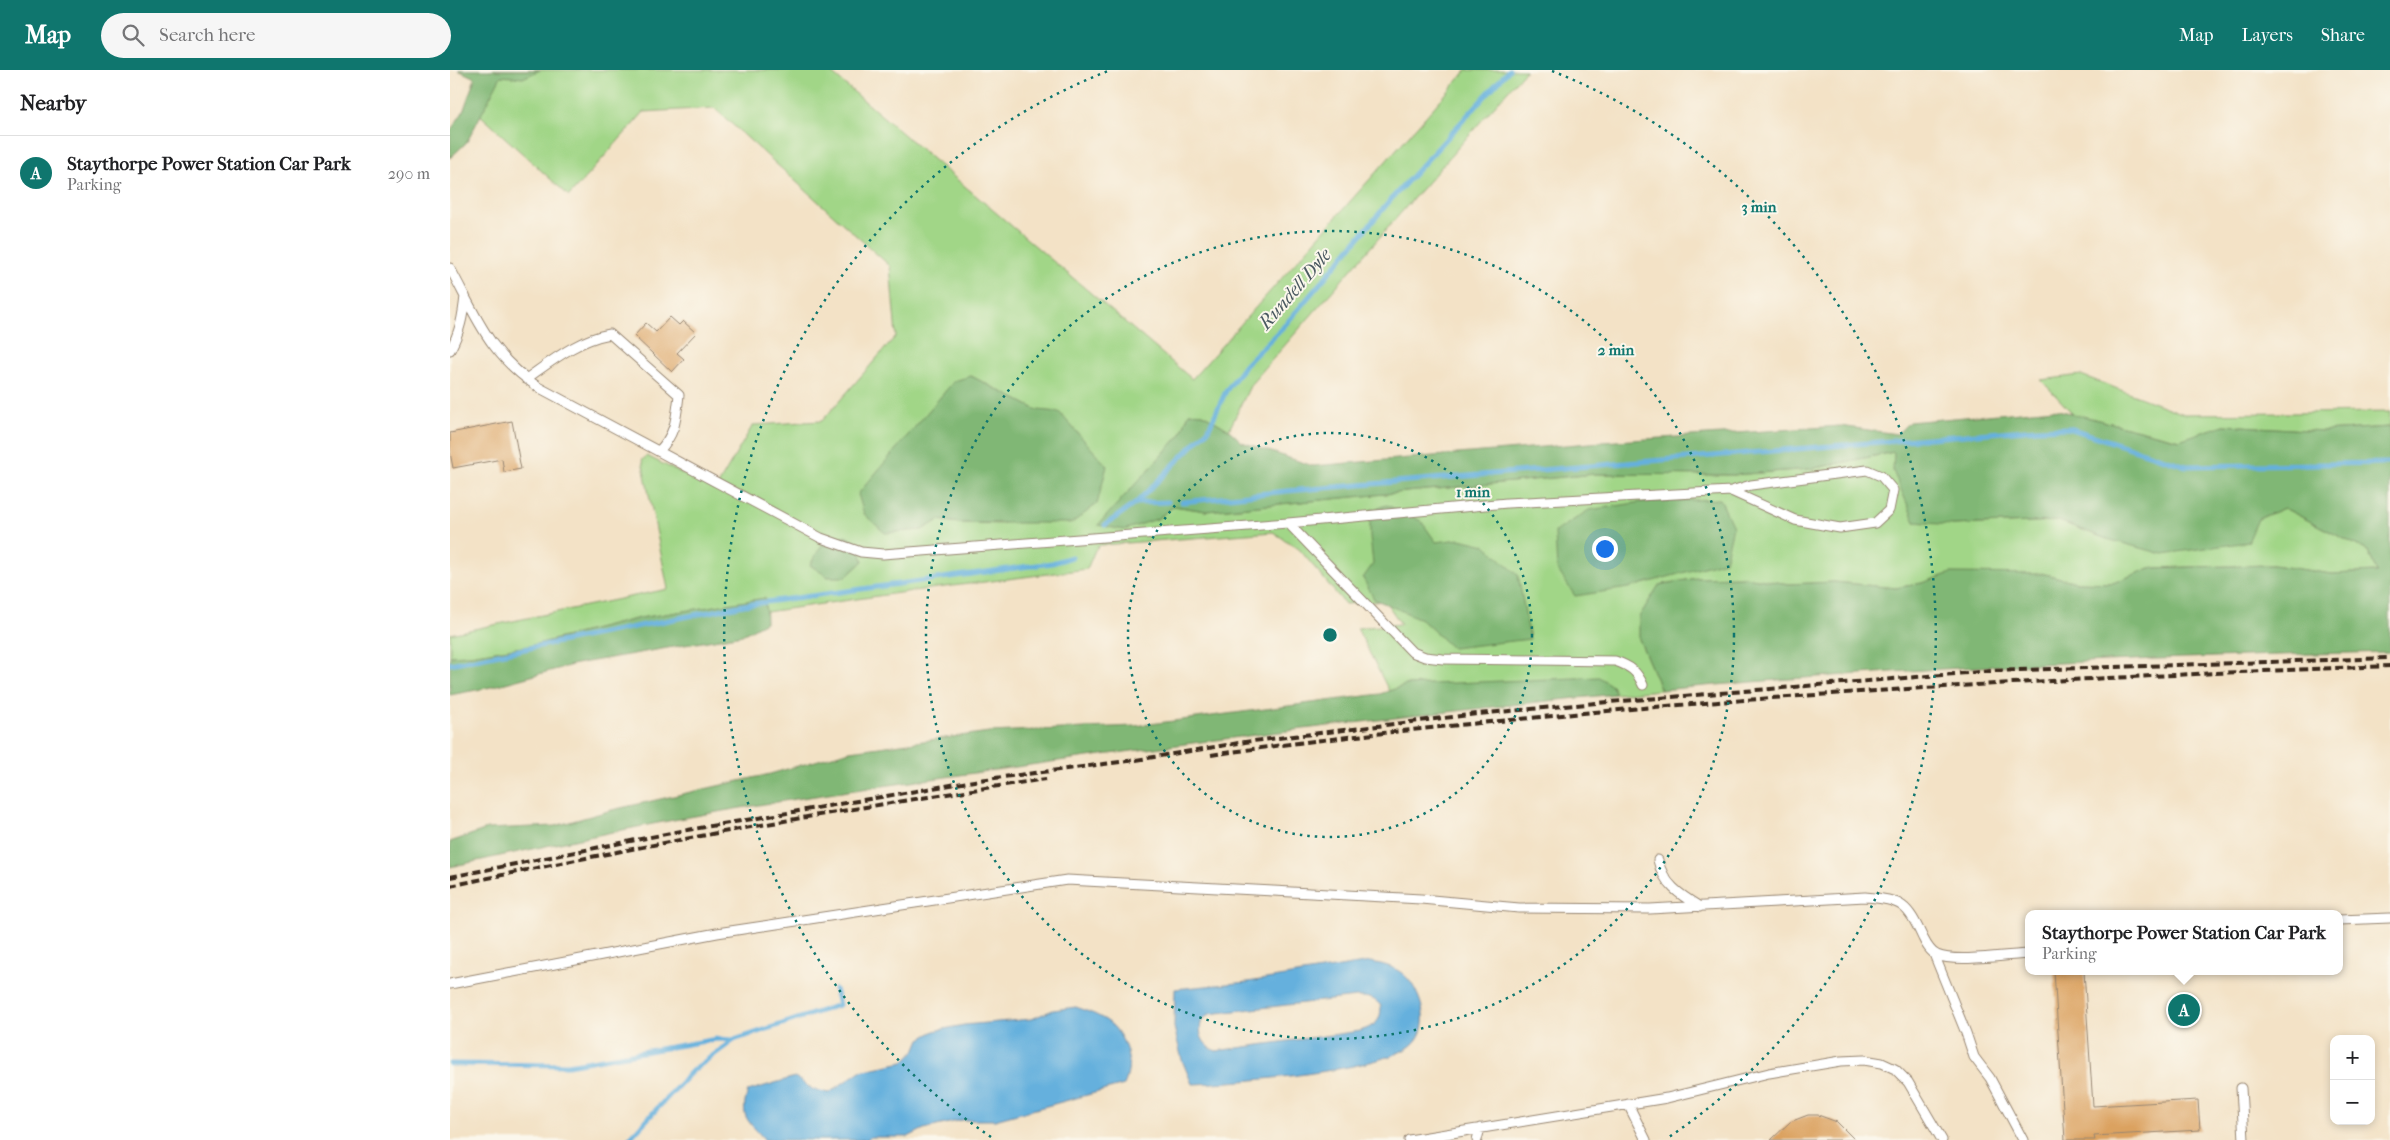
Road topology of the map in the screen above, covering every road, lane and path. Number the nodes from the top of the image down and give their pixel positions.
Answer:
1 (450, 268) edge
2 (465, 296) junction
3 (450, 350) edge
4 (526, 379) junction
5 (659, 451) junction
6 (1731, 491) junction
7 (1288, 523) junction
8 (1642, 685) dead end
9 (1658, 860) dead end
10 (1700, 907) junction
11 (2390, 918) edge
12 (2343, 920) edge
13 (1934, 954) junction
14 (2025, 954) edge
15 (450, 984) edge
16 (2241, 1088) dead end
17 (1628, 1104) junction
18 (1480, 1128) junction
19 (1409, 1140) edge
20 (1477, 1140) edge
21 (1646, 1140) edge
22 (1942, 1140) edge
23 (2023, 1140) edge
24 (2244, 1140) edge

1 - 2 lane
2 - 3 lane
2 - 4 lane
4 - 5 lane
4 - 5 lane
5 - 7 lane
6 - 6 lane
6 - 7 lane
7 - 8 lane
9 - 10 lane
10 - 13 lane
10 - 15 lane
11 - 12 lane
13 - 14 lane
13 - 23 lane
16 - 24 lane
17 - 18 lane
17 - 21 lane
17 - 22 lane
18 - 19 lane
18 - 20 lane

